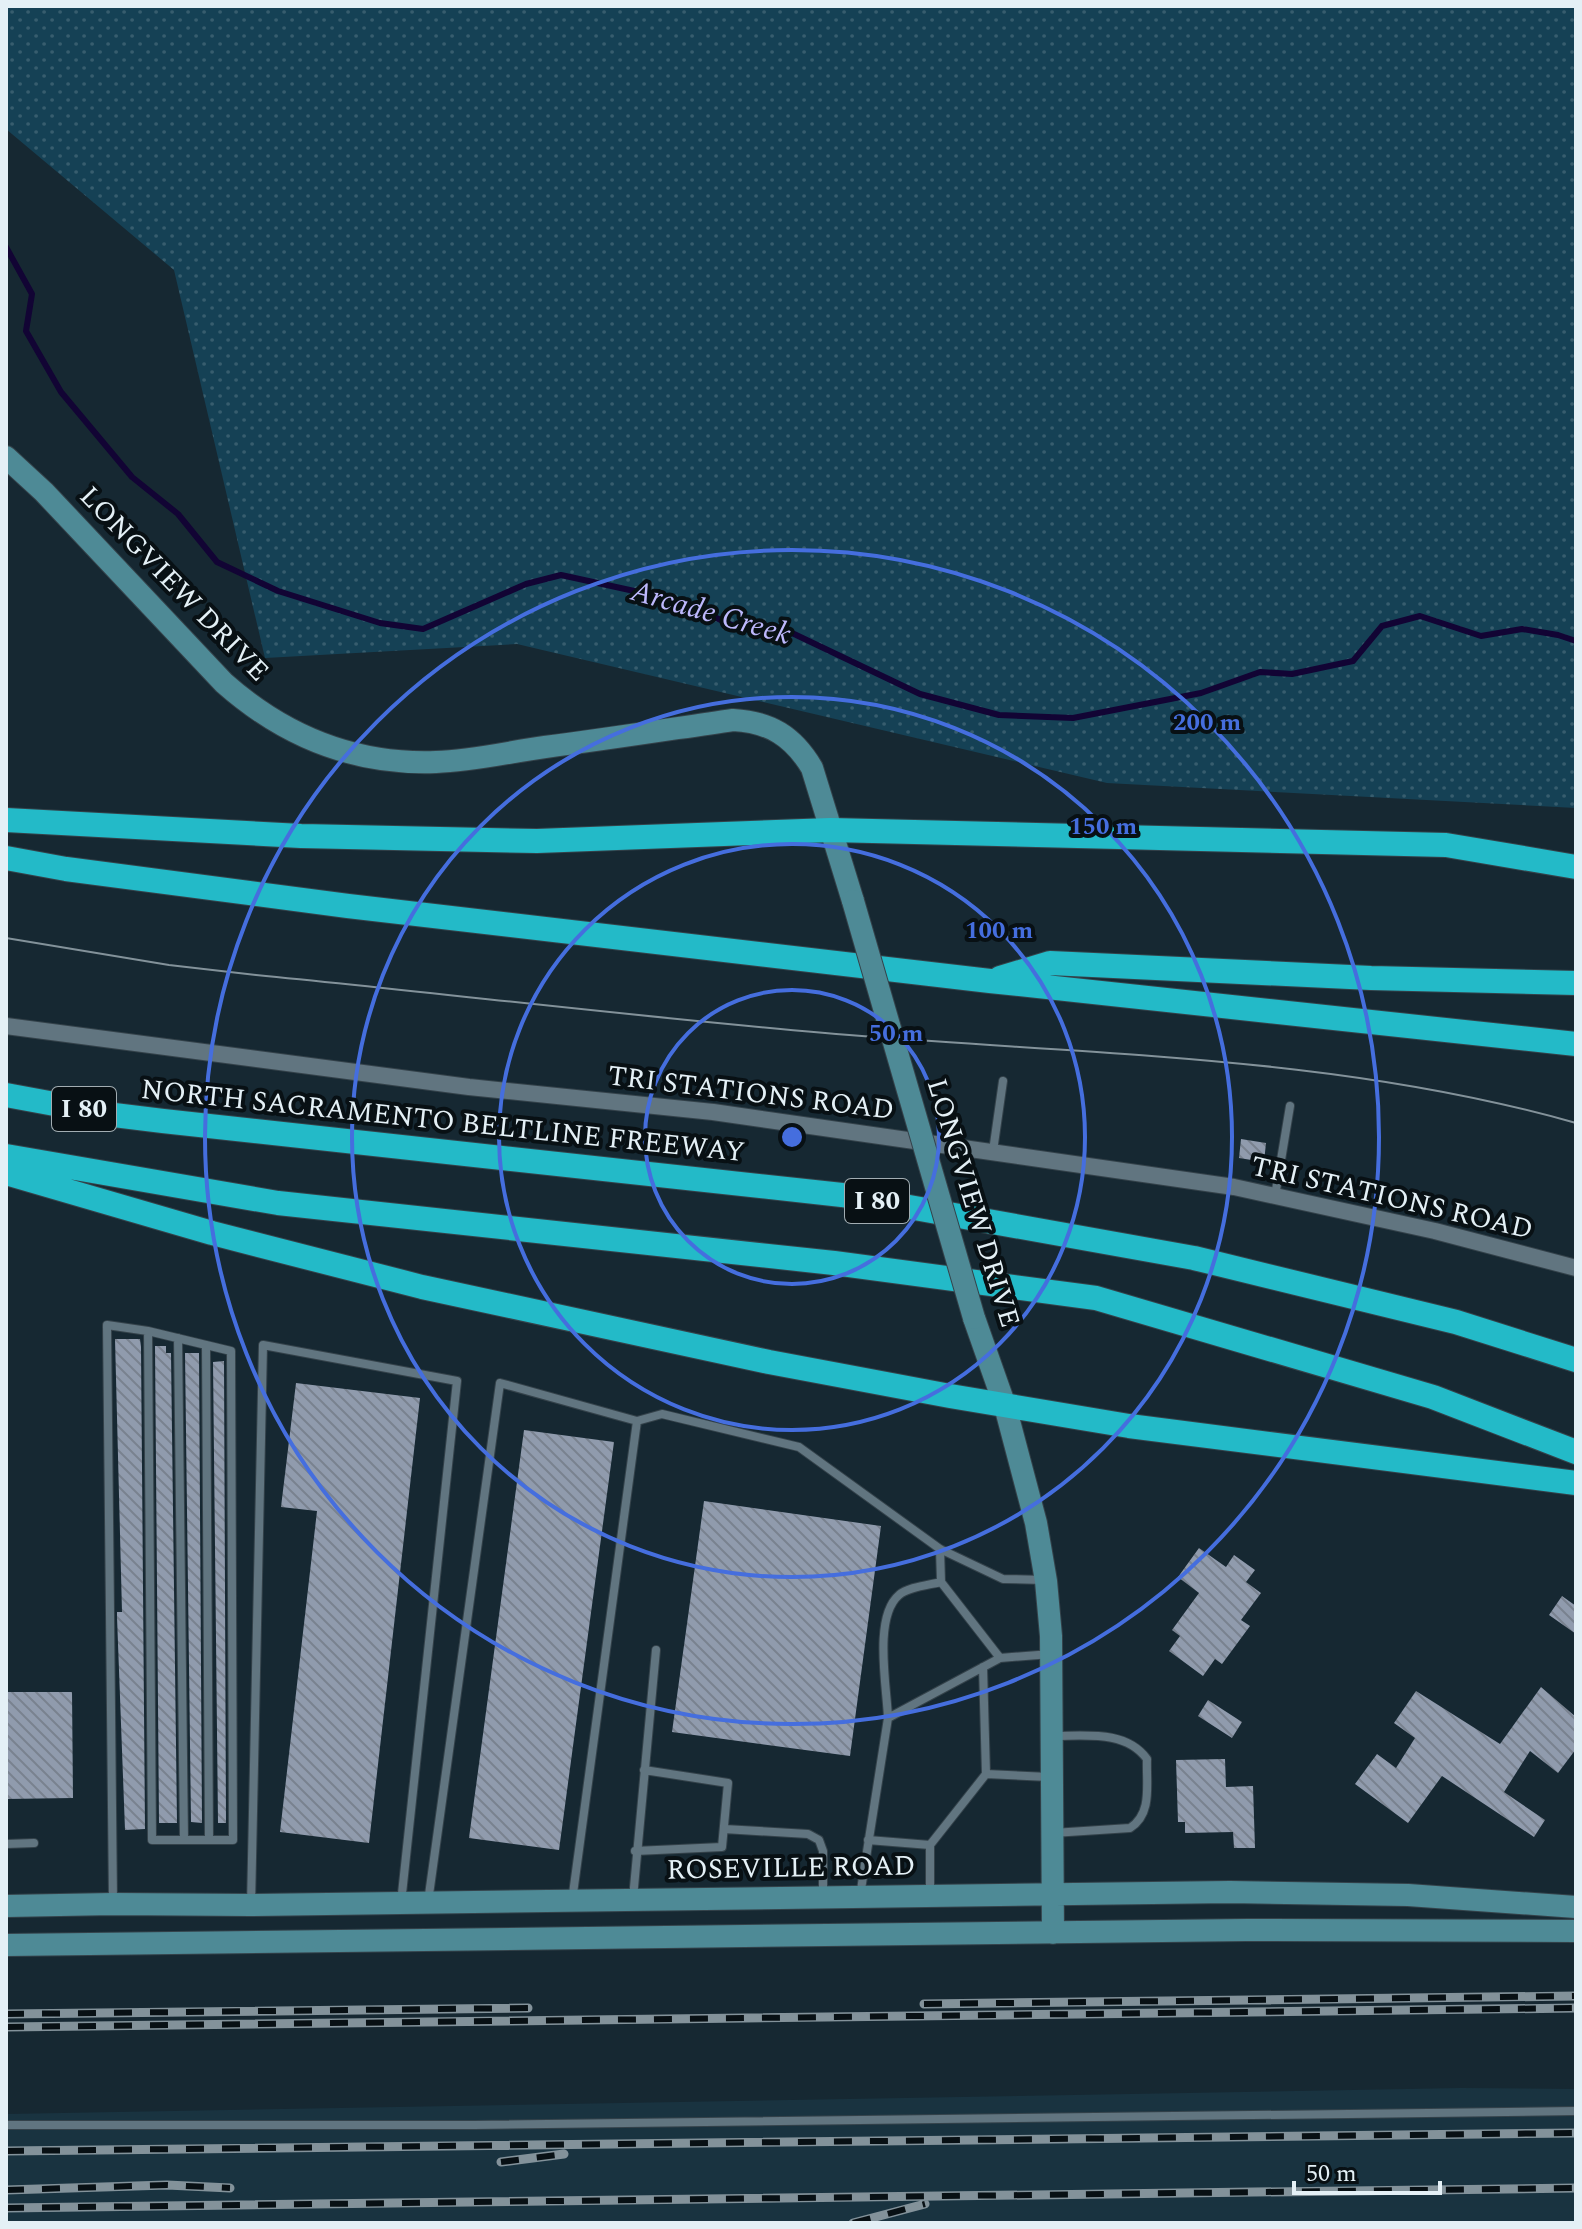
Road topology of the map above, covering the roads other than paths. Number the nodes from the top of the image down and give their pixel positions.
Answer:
1 (6, 457) edge
2 (6, 820) edge
3 (831, 830) junction
4 (6, 858) edge
5 (1576, 867) edge
6 (990, 981) junction
7 (1576, 983) edge
8 (6, 1026) edge
9 (1576, 1044) edge
10 (1003, 1081) dead end
11 (6, 1095) edge
12 (1290, 1106) dead end
13 (993, 1151) junction
14 (6, 1156) edge
15 (6, 1173) edge
16 (1275, 1197) junction
17 (1576, 1268) edge
18 (148, 1331) junction
19 (178, 1338) junction
20 (206, 1345) junction
21 (1576, 1360) edge
22 (1005, 1406) junction
23 (637, 1421) junction
24 (1576, 1452) edge
25 (1576, 1483) edge
26 (940, 1549) junction
27 (1046, 1581) junction
28 (941, 1582) junction
29 (656, 1650) dead end
30 (1051, 1654) junction
31 (1000, 1658) junction
32 (983, 1667) junction
33 (888, 1718) junction
34 (1052, 1736) junction
35 (644, 1770) junction
36 (986, 1774) junction
37 (1052, 1777) junction
38 (724, 1829) junction
39 (1052, 1833) junction
40 (184, 1840) junction
41 (209, 1840) junction
42 (868, 1840) junction
43 (34, 1843) dead end
44 (6, 1844) edge
45 (930, 1845) junction
46 (635, 1851) junction
47 (1053, 1895) junction
48 (930, 1896) junction
49 (859, 1897) junction
50 (823, 1898) junction
51 (633, 1899) junction
52 (572, 1901) junction
53 (401, 1903) junction
54 (428, 1903) junction
55 (113, 1904) junction
56 (251, 1905) junction
57 (6, 1906) edge
58 (1576, 1907) edge
59 (1576, 1931) edge
60 (1053, 1933) junction
61 (6, 1945) edge
62 (1576, 2111) edge
63 (6, 2125) edge

1 - 3 main road, LONGVIEW DRIVE
2 - 3 highway
3 - 5 highway
3 - 22 main road, LONGVIEW DRIVE, bridge
4 - 6 highway
6 - 7 highway
6 - 9 highway
8 - 13 street, TRI STATIONS ROAD
10 - 13 lane
11 - 21 highway, NORTH SACRAMENTO BELTLINE FREEWAY / I 80
12 - 16 lane
13 - 16 street, TRI STATIONS ROAD
14 - 24 highway
15 - 22 highway
16 - 17 street, TRI STATIONS ROAD
18 - 19 lane
18 - 40 lane
18 - 55 lane
19 - 20 lane
19 - 40 lane
20 - 41 lane
20 - 41 lane
22 - 25 highway
22 - 27 main road, LONGVIEW DRIVE
23 - 26 lane
23 - 52 lane
23 - 54 lane
26 - 27 lane
26 - 28 lane
27 - 30 main road, LONGVIEW DRIVE
28 - 31 lane
28 - 33 lane
29 - 35 lane
30 - 31 lane
30 - 34 main road, LONGVIEW DRIVE
31 - 32 lane
32 - 33 lane
32 - 36 lane
33 - 42 lane
34 - 37 main road, LONGVIEW DRIVE
34 - 39 lane
35 - 38 lane
35 - 46 lane
36 - 37 lane
36 - 45 lane
37 - 39 main road, LONGVIEW DRIVE
38 - 46 lane
38 - 50 lane
39 - 47 main road, LONGVIEW DRIVE
40 - 41 lane
42 - 45 lane
42 - 49 lane
43 - 44 lane
45 - 48 lane
46 - 51 lane
47 - 48 main road, ROSEVILLE ROAD
47 - 58 main road, ROSEVILLE ROAD
47 - 60 main road, LONGVIEW DRIVE
48 - 49 main road, ROSEVILLE ROAD
49 - 50 main road, ROSEVILLE ROAD
50 - 51 main road, ROSEVILLE ROAD
51 - 52 main road, ROSEVILLE ROAD
52 - 54 main road, ROSEVILLE ROAD
53 - 54 main road, ROSEVILLE ROAD
53 - 56 main road, ROSEVILLE ROAD
53 - 56 lane
55 - 56 main road, ROSEVILLE ROAD
55 - 57 main road, ROSEVILLE ROAD
59 - 60 main road
60 - 61 main road
62 - 63 lane

